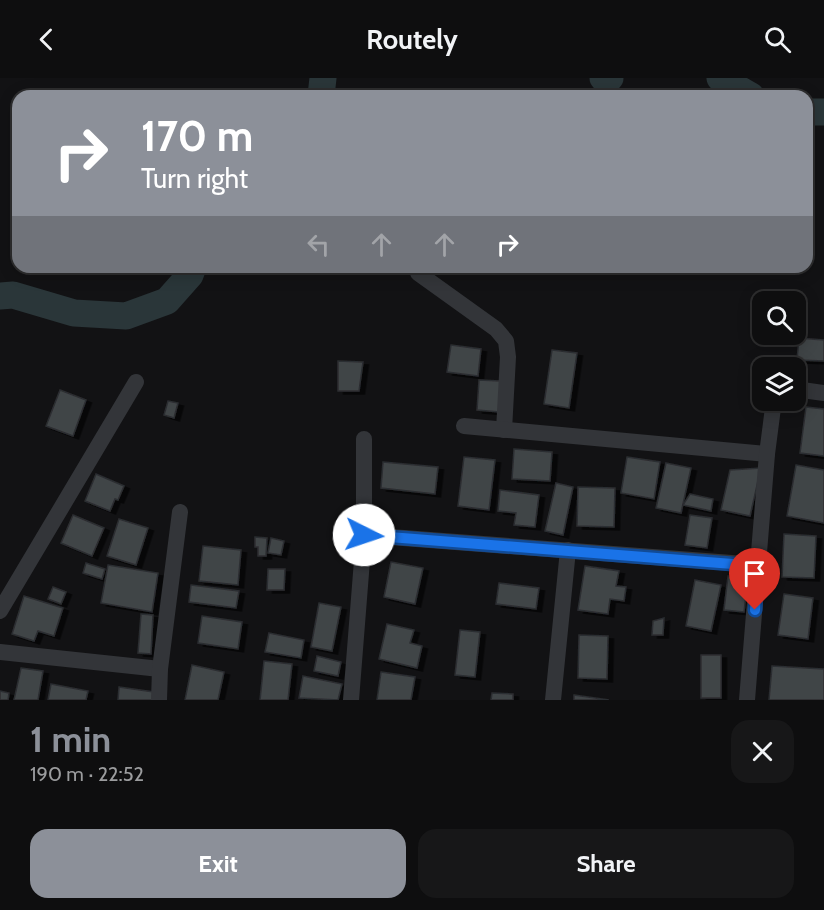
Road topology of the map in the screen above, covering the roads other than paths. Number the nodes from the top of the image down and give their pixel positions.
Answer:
1 (418, 273) dead end
2 (136, 382) dead end
3 (806, 391) edge
4 (824, 393) edge
5 (773, 411) edge
6 (464, 426) dead end
7 (504, 430) junction
8 (364, 439) dead end
9 (767, 454) junction
10 (180, 512) dead end
11 (364, 535) junction
12 (568, 550) junction
13 (758, 566) junction
14 (0, 611) edge
15 (0, 652) edge
16 (160, 669) junction
17 (159, 700) edge
18 (351, 700) edge
19 (553, 700) edge
20 (747, 700) edge

1 - 7 street
2 - 14 street
3 - 4 street
5 - 9 street
6 - 7 street
7 - 9 street
8 - 11 street
9 - 13 street
10 - 16 street
11 - 12 street
11 - 18 street
12 - 13 street
12 - 19 street
13 - 20 street
15 - 16 street
16 - 17 street

